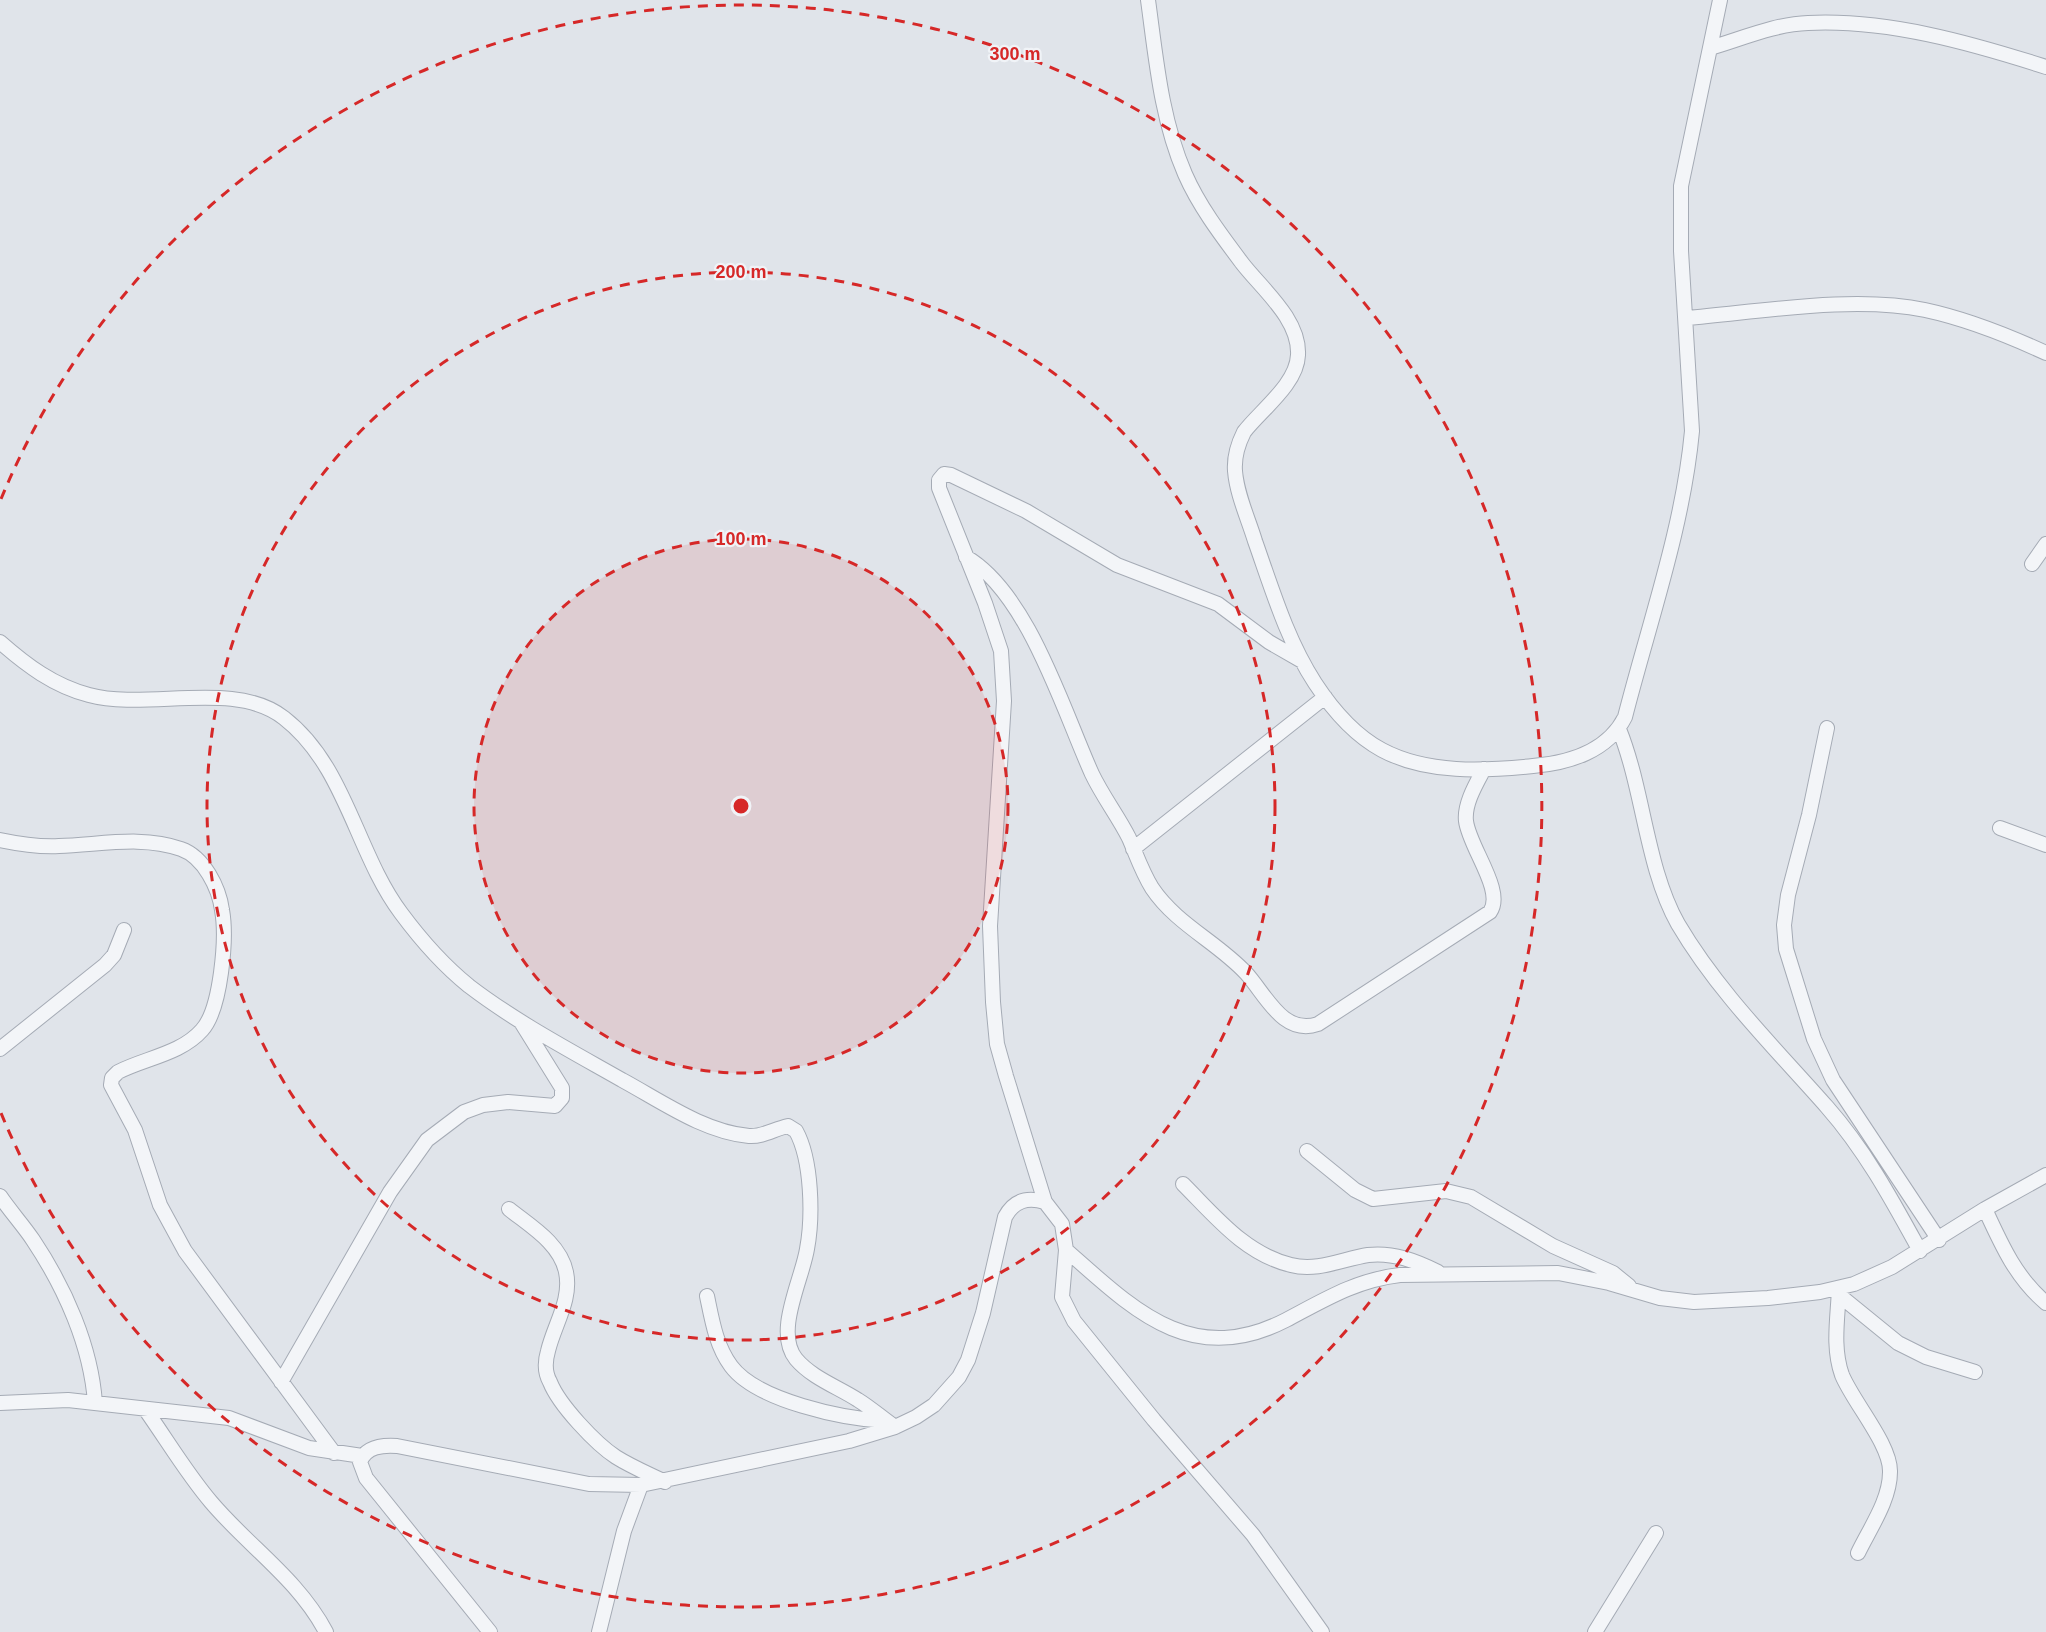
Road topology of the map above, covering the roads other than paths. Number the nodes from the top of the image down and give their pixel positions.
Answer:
1 (1148, 0) edge
2 (1720, 0) edge
3 (1710, 48) junction
4 (2046, 67) edge
5 (1686, 318) junction
6 (2046, 353) edge
7 (2046, 544) edge
8 (966, 557) junction
9 (2032, 564) dead end
10 (0, 642) edge
11 (1303, 661) junction
12 (1325, 697) junction
13 (1827, 728) dead end
14 (1619, 729) junction
15 (1484, 769) junction
16 (2000, 828) dead end
17 (0, 840) edge
18 (2046, 845) edge
19 (1134, 849) junction
20 (124, 930) dead end
21 (519, 1018) junction
22 (0, 1049) edge
23 (1307, 1151) dead end
24 (2046, 1175) edge
25 (1183, 1184) dead end
26 (0, 1196) edge
27 (1045, 1202) junction
28 (509, 1209) dead end
29 (1985, 1209) junction
30 (1939, 1240) junction
31 (1066, 1250) junction
32 (1920, 1251) junction
33 (1440, 1274) junction
34 (1635, 1291) junction
35 (1839, 1292) junction
36 (707, 1296) dead end
37 (2046, 1303) edge
38 (1975, 1372) dead end
39 (281, 1382) junction
40 (0, 1403) edge
41 (95, 1403) junction
42 (145, 1409) junction
43 (890, 1424) junction
44 (334, 1453) junction
45 (362, 1456) junction
46 (665, 1482) junction
47 (641, 1485) junction
48 (1656, 1533) dead end
49 (1858, 1553) dead end
50 (326, 1632) edge
51 (490, 1632) edge
52 (599, 1632) edge
53 (1323, 1632) edge
54 (1595, 1632) edge

1 - 11 street
2 - 3 street
3 - 4 street
3 - 5 street
5 - 6 street
5 - 14 street
7 - 9 street
8 - 11 street
8 - 19 street
8 - 27 street
10 - 21 street
11 - 12 street
12 - 15 street
12 - 19 street
13 - 30 street
14 - 15 street
14 - 32 street
15 - 19 street
16 - 18 street
17 - 39 street
20 - 22 street
21 - 39 street
21 - 43 street
23 - 34 street
24 - 29 street
25 - 33 street
26 - 41 street
27 - 31 street
27 - 43 street
28 - 46 street
29 - 30 street
29 - 37 street
30 - 32 street
31 - 33 street
31 - 53 street
32 - 35 street
33 - 34 street
34 - 35 street
35 - 38 street
35 - 49 street
36 - 43 street
39 - 44 street
40 - 41 street
41 - 42 street
42 - 44 street
42 - 50 street
43 - 46 street
44 - 45 street
45 - 47 street
45 - 51 street
46 - 47 street
47 - 52 street
48 - 54 street

